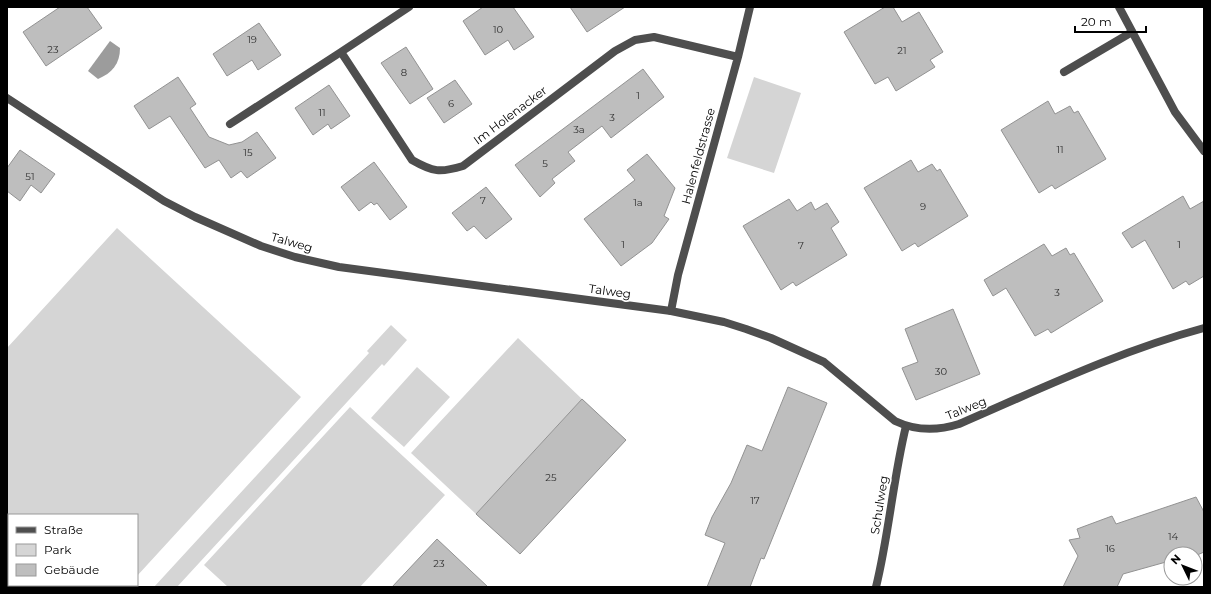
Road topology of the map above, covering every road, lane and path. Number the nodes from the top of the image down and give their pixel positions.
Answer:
1 (409, 7) edge
2 (750, 7) edge
3 (1119, 7) edge
4 (1132, 32) junction
5 (341, 52) junction
6 (738, 56) junction
7 (1064, 72) dead end
8 (7, 98) edge
9 (230, 124) dead end
10 (1204, 151) edge
11 (670, 311) junction
12 (1204, 328) edge
13 (906, 426) junction
14 (876, 587) edge

1 - 5 street
2 - 6 street, Halenfeldstrasse
3 - 4 street
4 - 7 street
4 - 10 street
5 - 6 street, Im Holenacker
5 - 9 street
6 - 11 street, Halenfeldstrasse
8 - 11 street, Talweg
11 - 13 street, Talweg
12 - 13 street, Talweg
13 - 14 street, Schulweg

